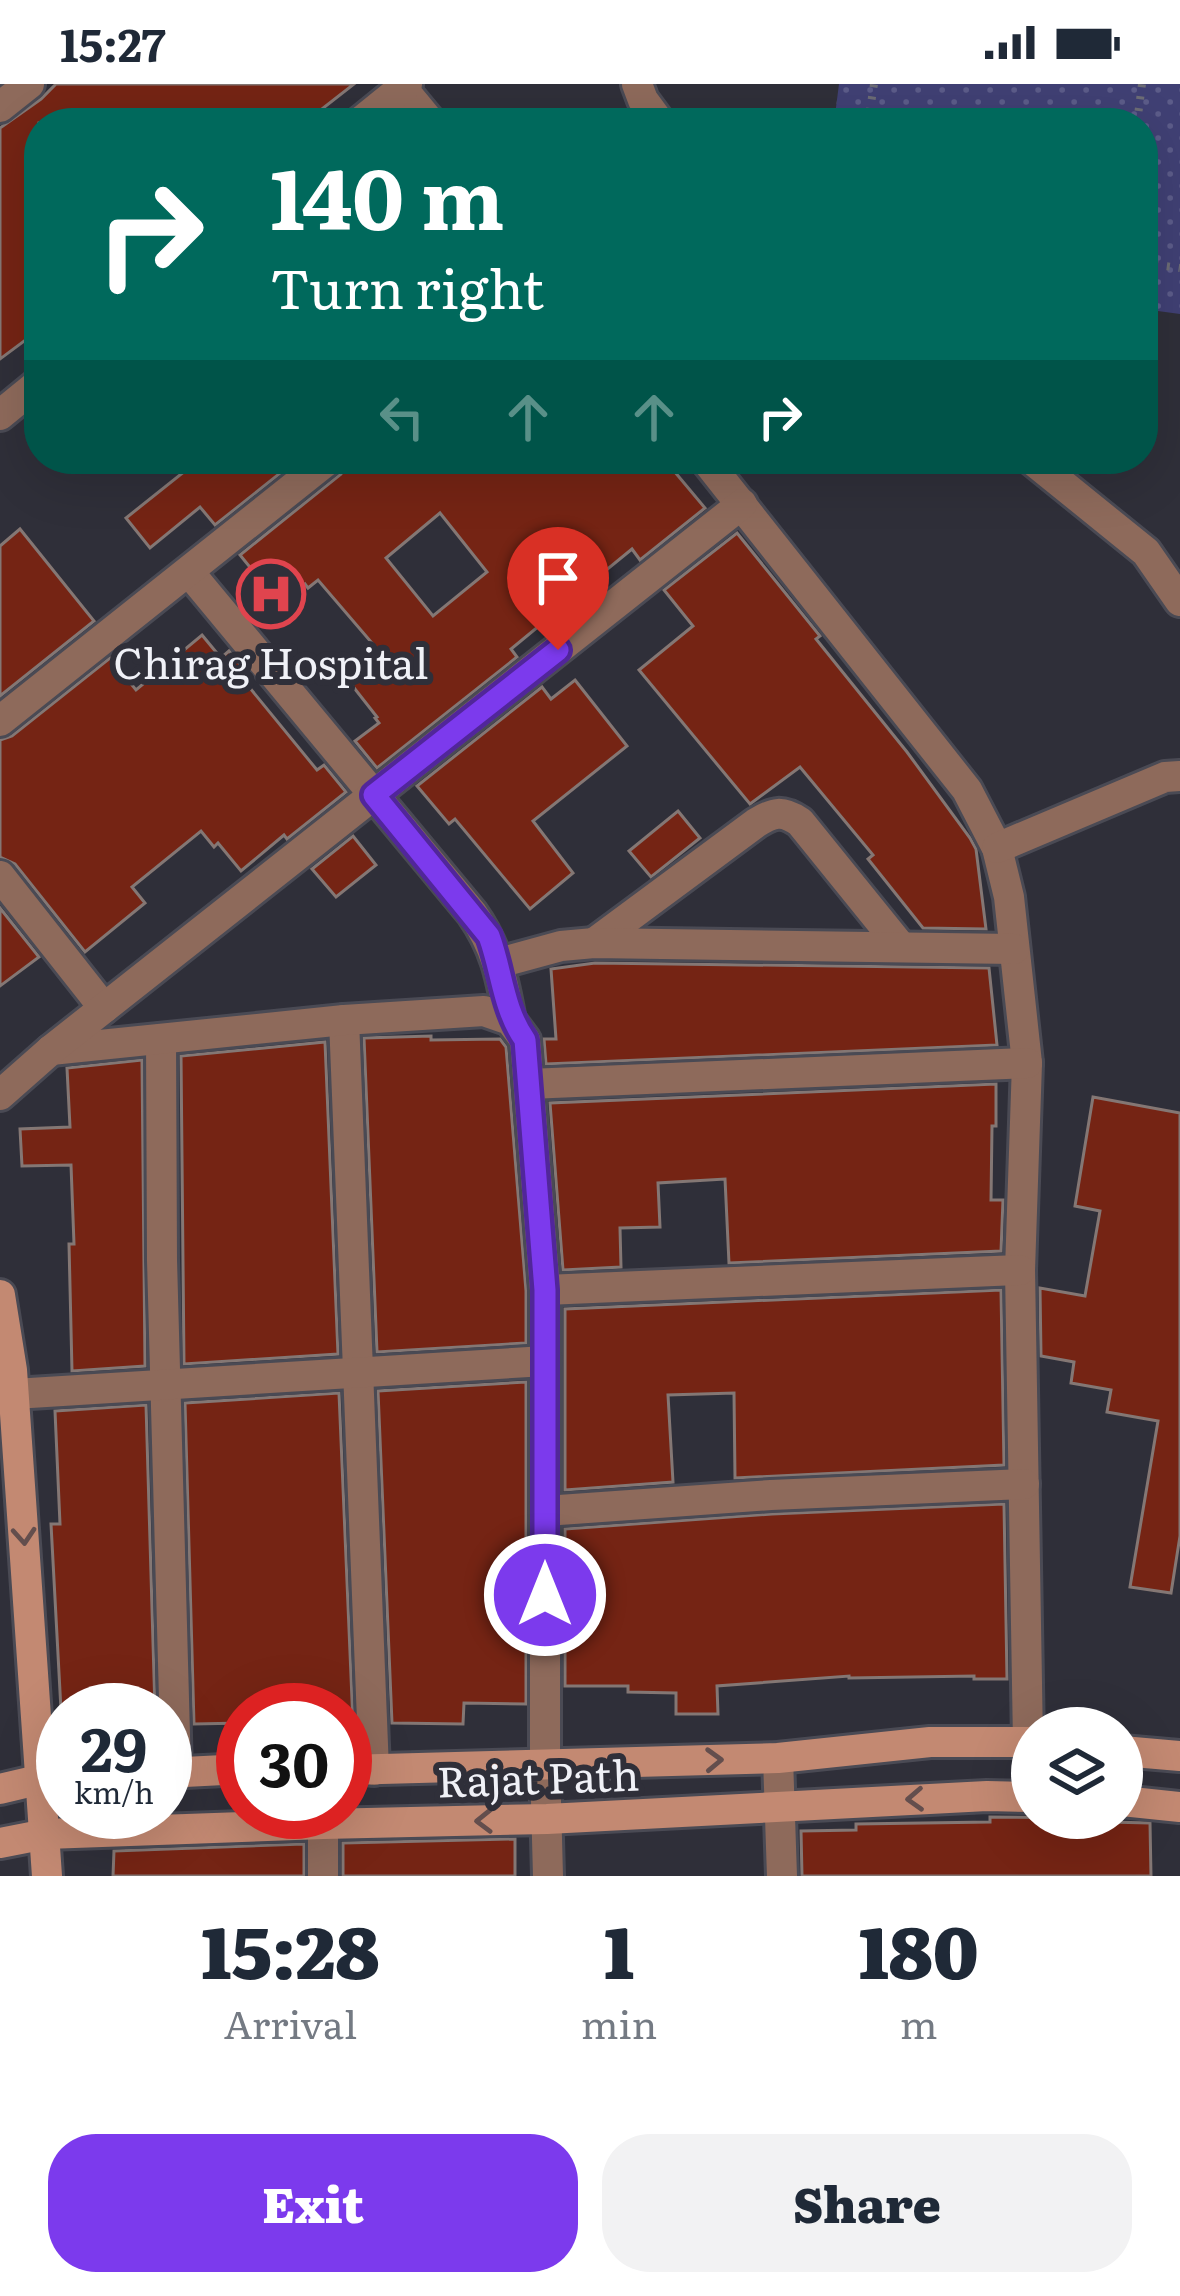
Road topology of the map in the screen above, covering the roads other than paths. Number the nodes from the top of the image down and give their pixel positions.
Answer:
1 (28, 84) edge
2 (405, 86) edge
3 (0, 107) edge
4 (378, 108) edge
5 (24, 395) edge
6 (0, 415) edge
7 (310, 474) edge
8 (717, 474) edge
9 (1050, 474) edge
10 (742, 504) junction
11 (189, 572) junction
12 (1180, 601) edge
13 (0, 721) edge
14 (1180, 776) edge
15 (374, 795) junction
16 (997, 848) junction
17 (1, 880) edge
18 (594, 943) junction
19 (901, 947) junction
20 (1014, 949) junction
21 (499, 963) junction
22 (104, 1008) junction
23 (344, 1020) junction
24 (510, 1020) junction
25 (161, 1039) junction
26 (52, 1050) junction
27 (1027, 1063) junction
28 (529, 1084) junction
29 (0, 1095) edge
30 (1020, 1270) junction
31 (545, 1290) junction
32 (0, 1295) edge
33 (545, 1361) junction
34 (358, 1373) junction
35 (165, 1385) junction
36 (14, 1394) junction
37 (1024, 1484) junction
38 (545, 1510) junction
39 (43, 1683) edge
40 (170, 1683) edge
41 (360, 1683) edge
42 (1029, 1707) edge
43 (1011, 1742) edge
44 (1143, 1753) edge
45 (1180, 1756) edge
46 (778, 1758) junction
47 (545, 1765) junction
48 (372, 1770) edge
49 (36, 1781) edge
50 (0, 1789) edge
51 (1011, 1797) edge
52 (1143, 1804) edge
53 (1180, 1807) edge
54 (780, 1809) junction
55 (547, 1820) junction
56 (372, 1823) edge
57 (36, 1836) edge
58 (46, 1839) edge
59 (323, 1839) edge
60 (0, 1843) edge
61 (46, 1876) edge
62 (323, 1876) edge
63 (548, 1876) edge
64 (782, 1876) edge

1 - 3 street
2 - 4 street
5 - 6 street
7 - 11 street
8 - 10 street
9 - 12 street
10 - 15 street
10 - 16 street
11 - 13 street
11 - 15 street
14 - 16 street
15 - 21 street
15 - 22 street
16 - 20 street
17 - 22 street
18 - 19 street
18 - 19 street
18 - 21 street
19 - 20 street
20 - 27 street
21 - 24 street
22 - 26 street
23 - 24 street
23 - 25 street
23 - 34 street
24 - 28 street
25 - 26 street
25 - 35 street
26 - 29 street
27 - 28 street
27 - 30 street
28 - 31 street
30 - 31 street
30 - 37 street
31 - 33 street
32 - 36 street
33 - 34 street
33 - 38 street
34 - 35 street
34 - 41 street
35 - 36 street
35 - 40 street
36 -> 39 street
37 - 38 street
37 - 42 street
38 - 47 street
43 - 46 street, Rajat Path
44 - 45 street
47 -> 46 street, Rajat Path
46 - 54 street
47 - 48 street, Rajat Path
47 - 55 street
49 - 50 street
51 -> 54 street, Rajat Path
52 - 53 street
54 - 55 street, Rajat Path
54 - 64 street
55 -> 56 street, Rajat Path
55 - 63 street
57 - 60 street, Rajat Path
58 - 61 street
59 - 62 street

